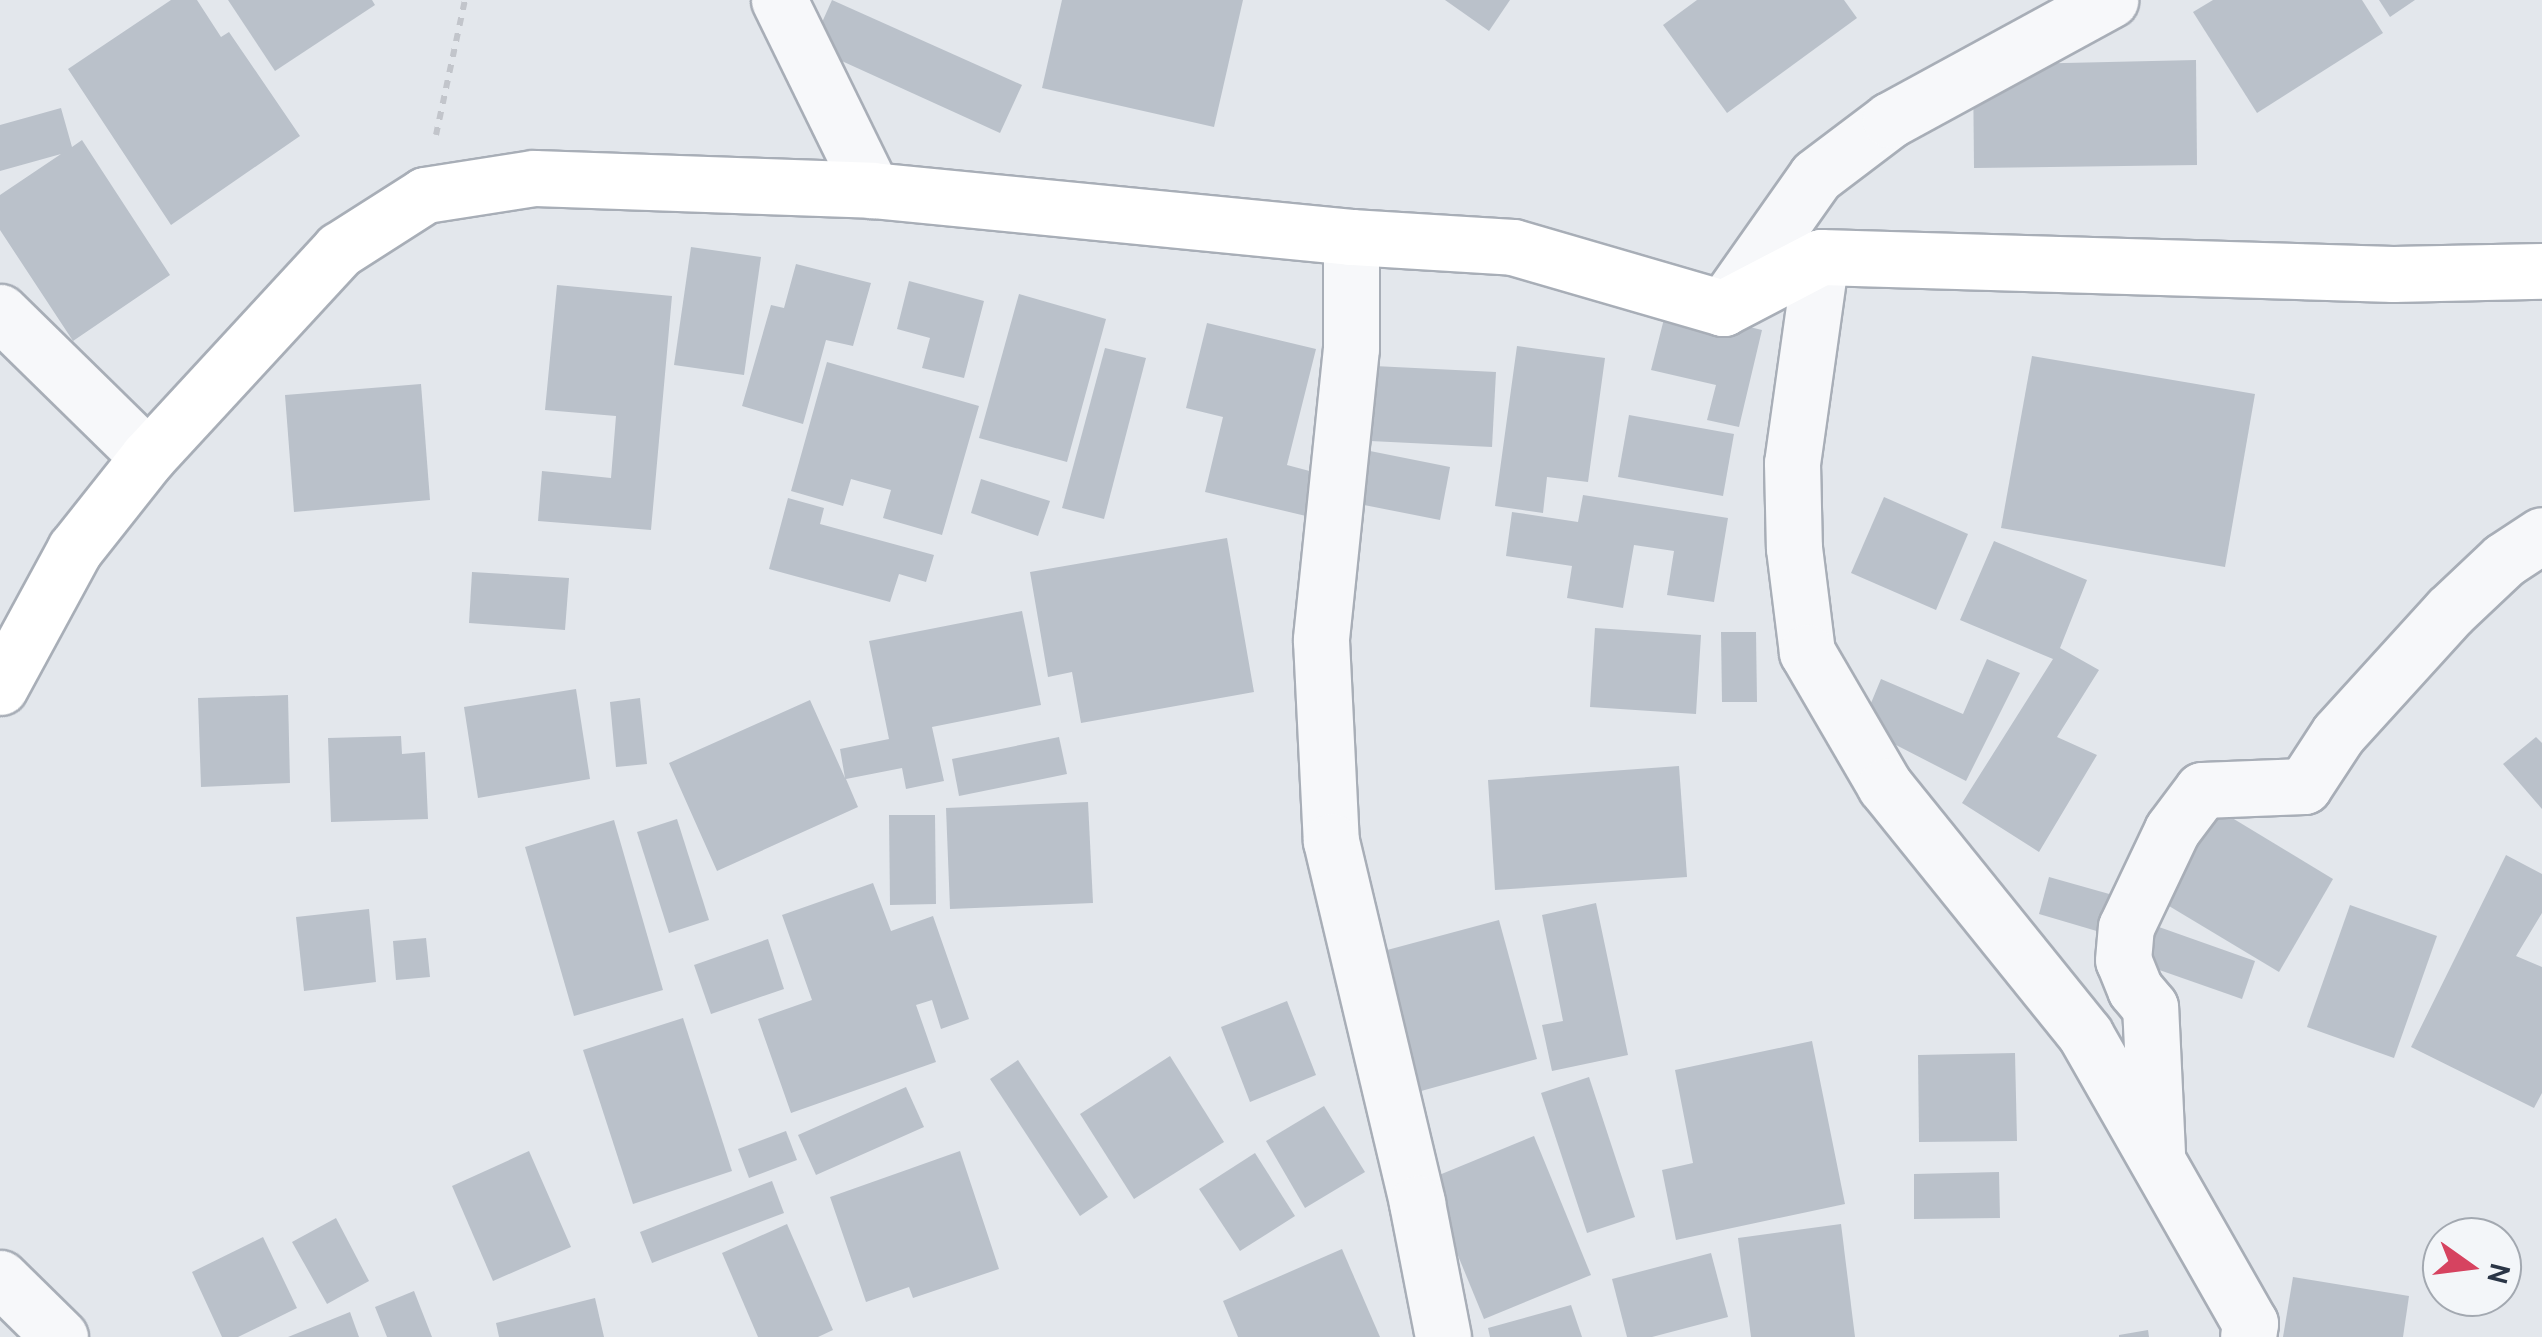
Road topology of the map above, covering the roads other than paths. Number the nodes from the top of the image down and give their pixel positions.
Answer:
1 (779, 0) edge
2 (2110, 0) edge
3 (872, 190) junction
4 (1352, 237) junction
5 (1822, 257) junction
6 (2542, 271) edge
7 (1723, 308) junction
8 (0, 312) edge
9 (148, 458) junction
10 (2542, 535) edge
11 (0, 687) edge
12 (2157, 1166) junction
13 (0, 1278) edge
14 (60, 1337) edge
15 (1443, 1337) edge
16 (2248, 1337) edge

1 - 3 street
2 - 7 street
3 - 4 main road
3 - 9 main road
4 - 7 main road
4 - 15 street
5 - 6 main road
5 - 7 main road
5 - 12 street
8 - 9 street
9 - 11 main road
10 - 12 street
12 - 16 street
13 - 14 street

